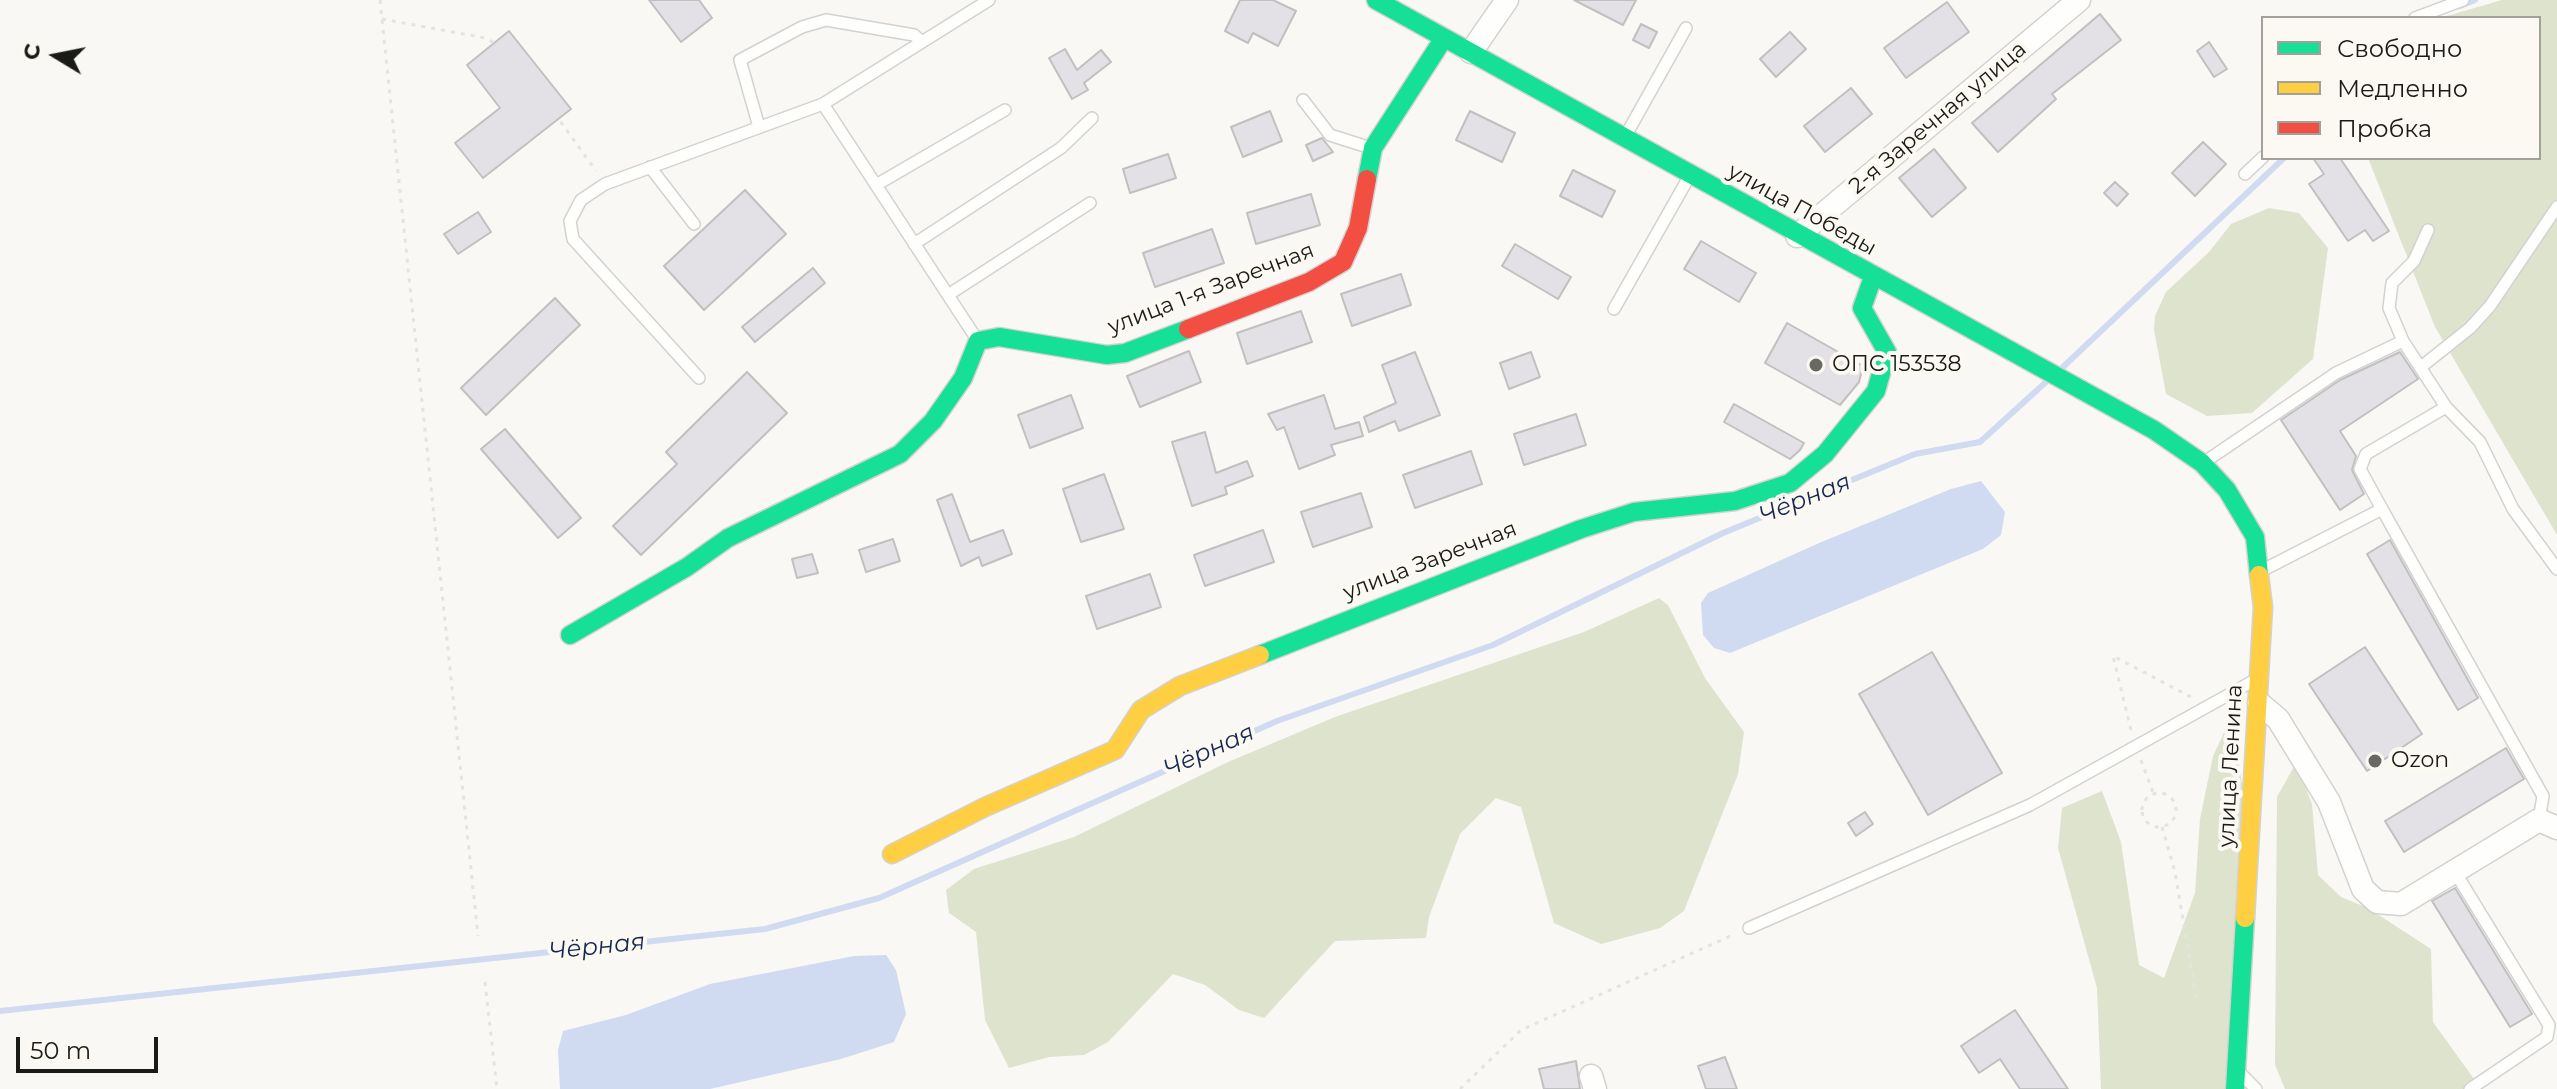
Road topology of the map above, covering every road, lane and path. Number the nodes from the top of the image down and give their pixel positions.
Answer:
1 (380, 0) edge
2 (989, 0) edge
3 (1376, 0) edge
4 (1507, 0) edge
5 (2079, 0) edge
6 (2463, 0) edge
7 (2420, 16) edge
8 (382, 18) junction
9 (1686, 28) dead end
10 (1444, 38) junction
11 (922, 42) junction
12 (1471, 52) junction
13 (1303, 100) dead end
14 (823, 104) junction
15 (1005, 110) dead end
16 (1092, 118) dead end
17 (759, 127) junction
18 (1624, 138) junction
19 (1373, 148) junction
20 (2261, 159) edge
21 (650, 167) junction
22 (2245, 174) dead end
23 (1690, 175) junction
24 (605, 184) junction
25 (876, 185) junction
26 (1090, 203) dead end
27 (2556, 212) edge
28 (694, 224) dead end
29 (2428, 230) dead end
30 (1797, 236) junction
31 (914, 244) junction
32 (1873, 277) junction
33 (948, 295) junction
34 (1614, 309) dead end
35 (978, 341) junction
36 (2403, 341) junction
37 (2421, 367) junction
38 (699, 378) dead end
39 (2446, 407) junction
40 (2202, 463) junction
41 (2382, 509) junction
42 (2557, 569) edge
43 (2259, 572) junction
44 (570, 635) dead end
45 (2259, 678) junction
46 (2259, 703) junction
47 (2208, 706) junction
48 (2135, 746) junction
49 (2154, 795) junction
50 (2548, 824) edge
51 (2162, 827) junction
52 (892, 854) dead end
53 (2455, 872) junction
54 (1749, 928) joint
55 (478, 936) dead end
56 (485, 982) dead end
57 (2196, 997) dead end
58 (2236, 1069) junction
59 (497, 1089) edge
60 (1460, 1089) edge
61 (2235, 1089) edge
62 (2256, 1089) edge
63 (2470, 1089) edge

1 - 8 path
2 - 11 lane
3 - 10 street, улица Победы
4 - 12 street
5 - 30 street, 2-я Заречная улица
6 - 7 lane
8 - 24 path
8 - 55 path
9 - 18 lane
10 - 12 street, улица Победы
10 - 19 street, улица 1-я Заречная
11 - 14 lane
11 - 17 lane
12 - 18 street, улица Победы
13 - 19 lane
14 - 17 lane
14 - 25 lane
15 - 25 lane
16 - 31 lane
17 - 21 lane
18 - 23 street, улица Победы
19 - 35 street, улица 1-я Заречная
20 - 22 lane
21 - 24 lane
21 - 28 lane
23 - 30 street, улица Победы
23 - 34 lane
24 - 38 lane
25 - 31 lane
26 - 33 lane
27 - 37 lane
29 - 36 lane
30 - 32 street, улица Победы
31 - 33 lane
32 - 40 street, улица Победы
32 - 52 street, улица Заречная
33 - 35 lane
35 - 44 street
36 - 37 lane
36 - 40 lane
37 - 39 lane
39 - 41 lane
39 - 42 lane
40 - 43 street, улица Ленина
41 - 43 lane
41 - 50 lane
43 - 45 street, улица Ленина
45 - 46 street, улица Ленина
45 - 47 lane
46 - 53 street
46 - 58 street, улица Ленина
47 - 48 lane
47 - 48 path
48 - 49 path
48 - 54 lane
49 - 51 path
49 - 51 path
50 - 53 street
51 - 57 path
53 - 63 lane
54 - 60 path
56 - 59 path
58 - 61 street, улица Ленина
58 - 62 lane

